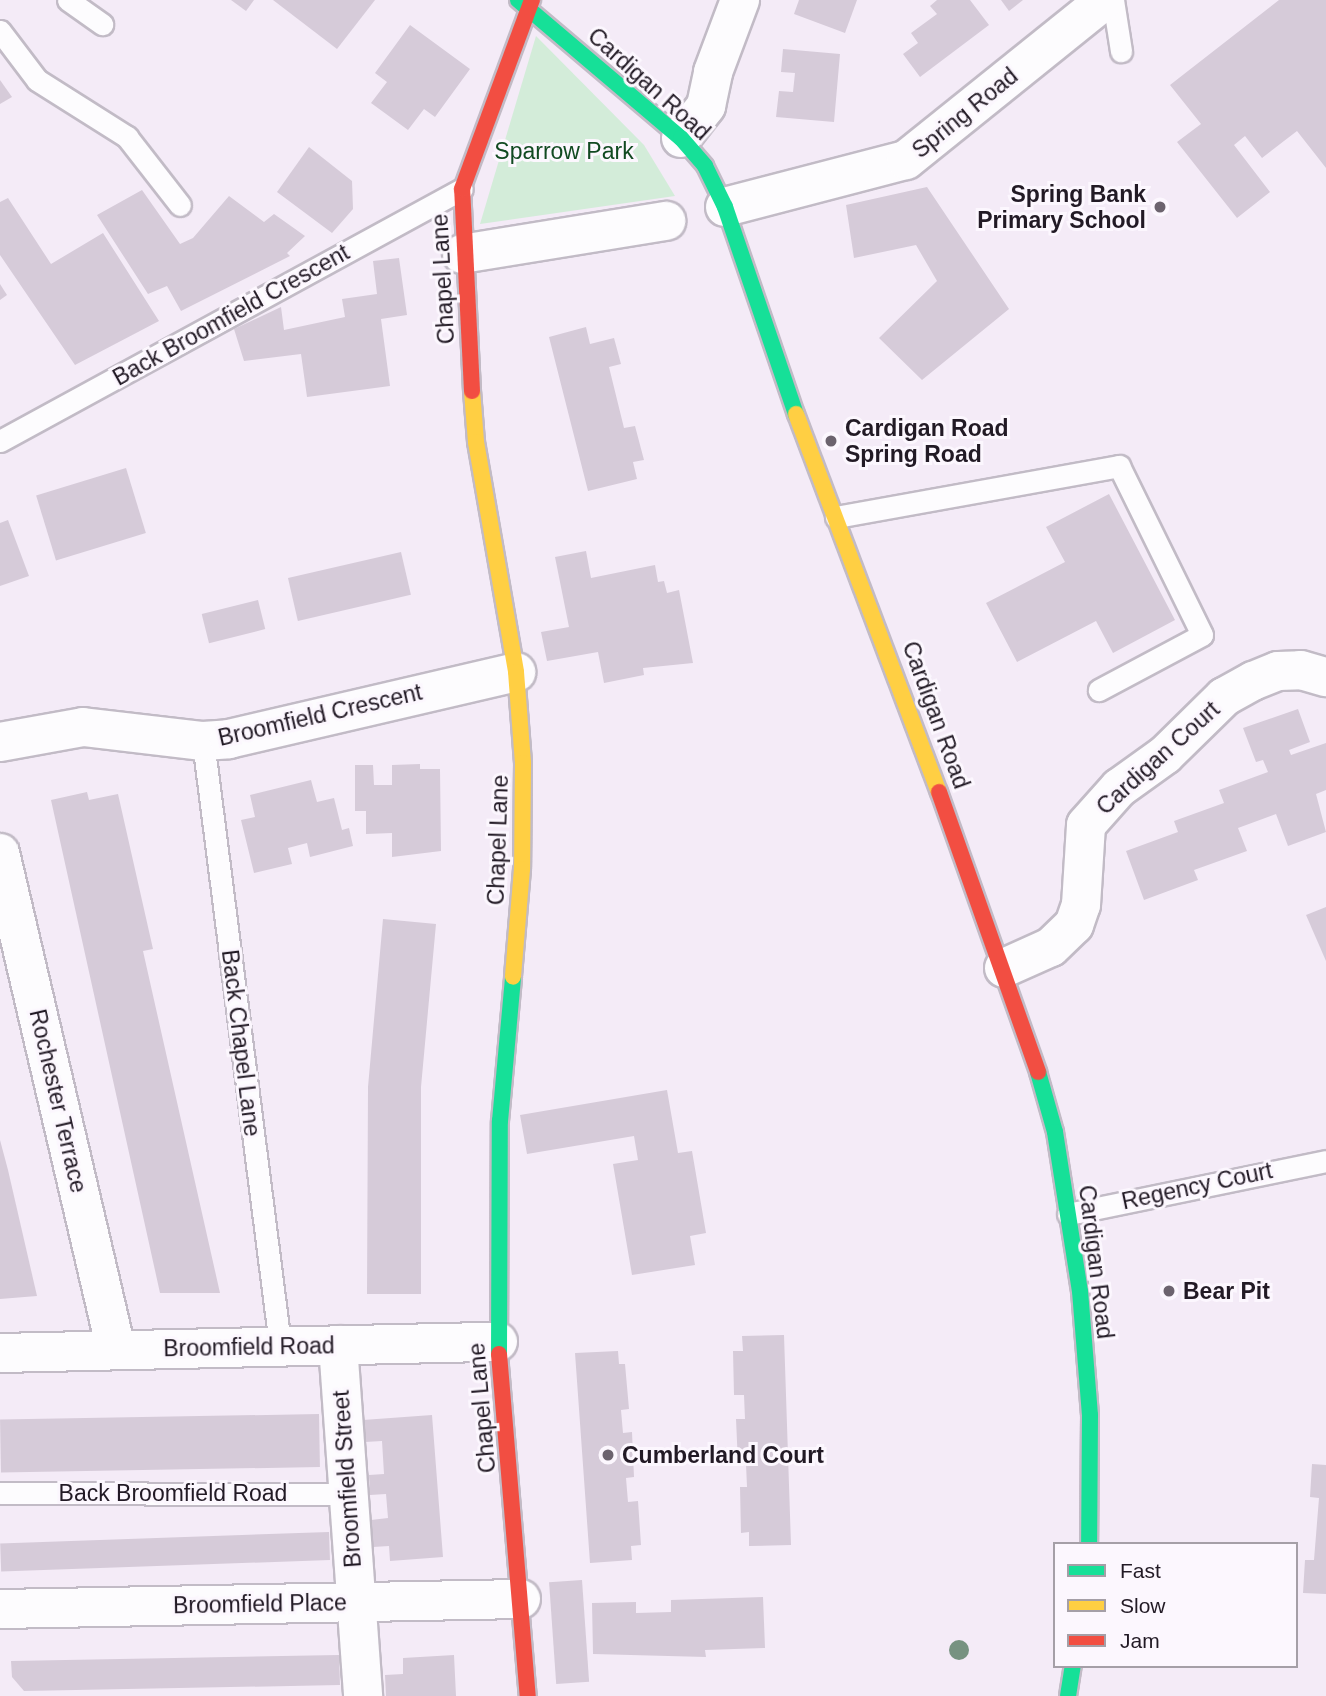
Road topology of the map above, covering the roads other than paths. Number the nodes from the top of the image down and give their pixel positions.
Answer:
1 (68, 0) edge
2 (740, 0) edge
3 (1105, 0) edge
4 (1113, 0) edge
5 (527, 3) edge
6 (102, 24) dead end
7 (0, 31) edge
8 (1121, 51) dead end
9 (681, 138) junction
10 (462, 189) junction
11 (180, 205) dead end
12 (724, 207) junction
13 (666, 220) dead end
14 (462, 254) junction
15 (0, 441) edge
16 (836, 517) junction
17 (516, 672) junction
18 (1326, 677) edge
19 (1099, 690) dead end
20 (203, 741) junction
21 (0, 742) edge
22 (0, 853) edge
23 (1004, 968) junction
24 (1326, 1161) edge
25 (1068, 1214) junction
26 (498, 1342) junction
27 (280, 1345) junction
28 (338, 1345) junction
29 (116, 1349) junction
30 (0, 1353) edge
31 (0, 1493) edge
32 (347, 1494) junction
33 (1089, 1542) edge
34 (521, 1599) junction
35 (355, 1602) junction
36 (0, 1609) edge
37 (1073, 1668) edge
38 (363, 1696) edge
39 (528, 1696) edge
40 (1068, 1696) edge

1 - 6 lane
2 - 9 street
3 - 12 street, Spring Road
4 - 8 lane
5 - 9 street, Cardigan Road
5 - 10 street, Chapel Lane
7 - 11 lane
9 - 12 street, Cardigan Road
10 - 14 street, Chapel Lane
10 - 15 lane, Back Broomfield Crescent
12 - 16 street, Cardigan Road
13 - 14 street
14 - 17 street, Chapel Lane
16 - 19 lane
16 - 23 street, Cardigan Road
17 - 20 street, Broomfield Crescent
17 - 26 street, Chapel Lane
18 - 23 street, Cardigan Court
20 - 21 street, Broomfield Crescent
20 - 27 lane, Back Chapel Lane
22 - 29 street, Rochester Terrace
23 - 25 street, Cardigan Road
24 - 25 lane, Regency Court
25 - 33 street, Cardigan Road
26 - 28 street, Broomfield Road
26 - 34 street, Chapel Lane
27 - 28 street, Broomfield Road
27 - 29 street, Broomfield Road
28 - 32 street, Broomfield Street
29 - 30 street, Broomfield Road
31 - 32 lane, Back Broomfield Road
32 - 35 street, Broomfield Street
34 - 35 street, Broomfield Place
34 - 39 street, Chapel Lane
35 - 36 street, Broomfield Place
35 - 38 street, Broomfield Street
37 - 40 street

